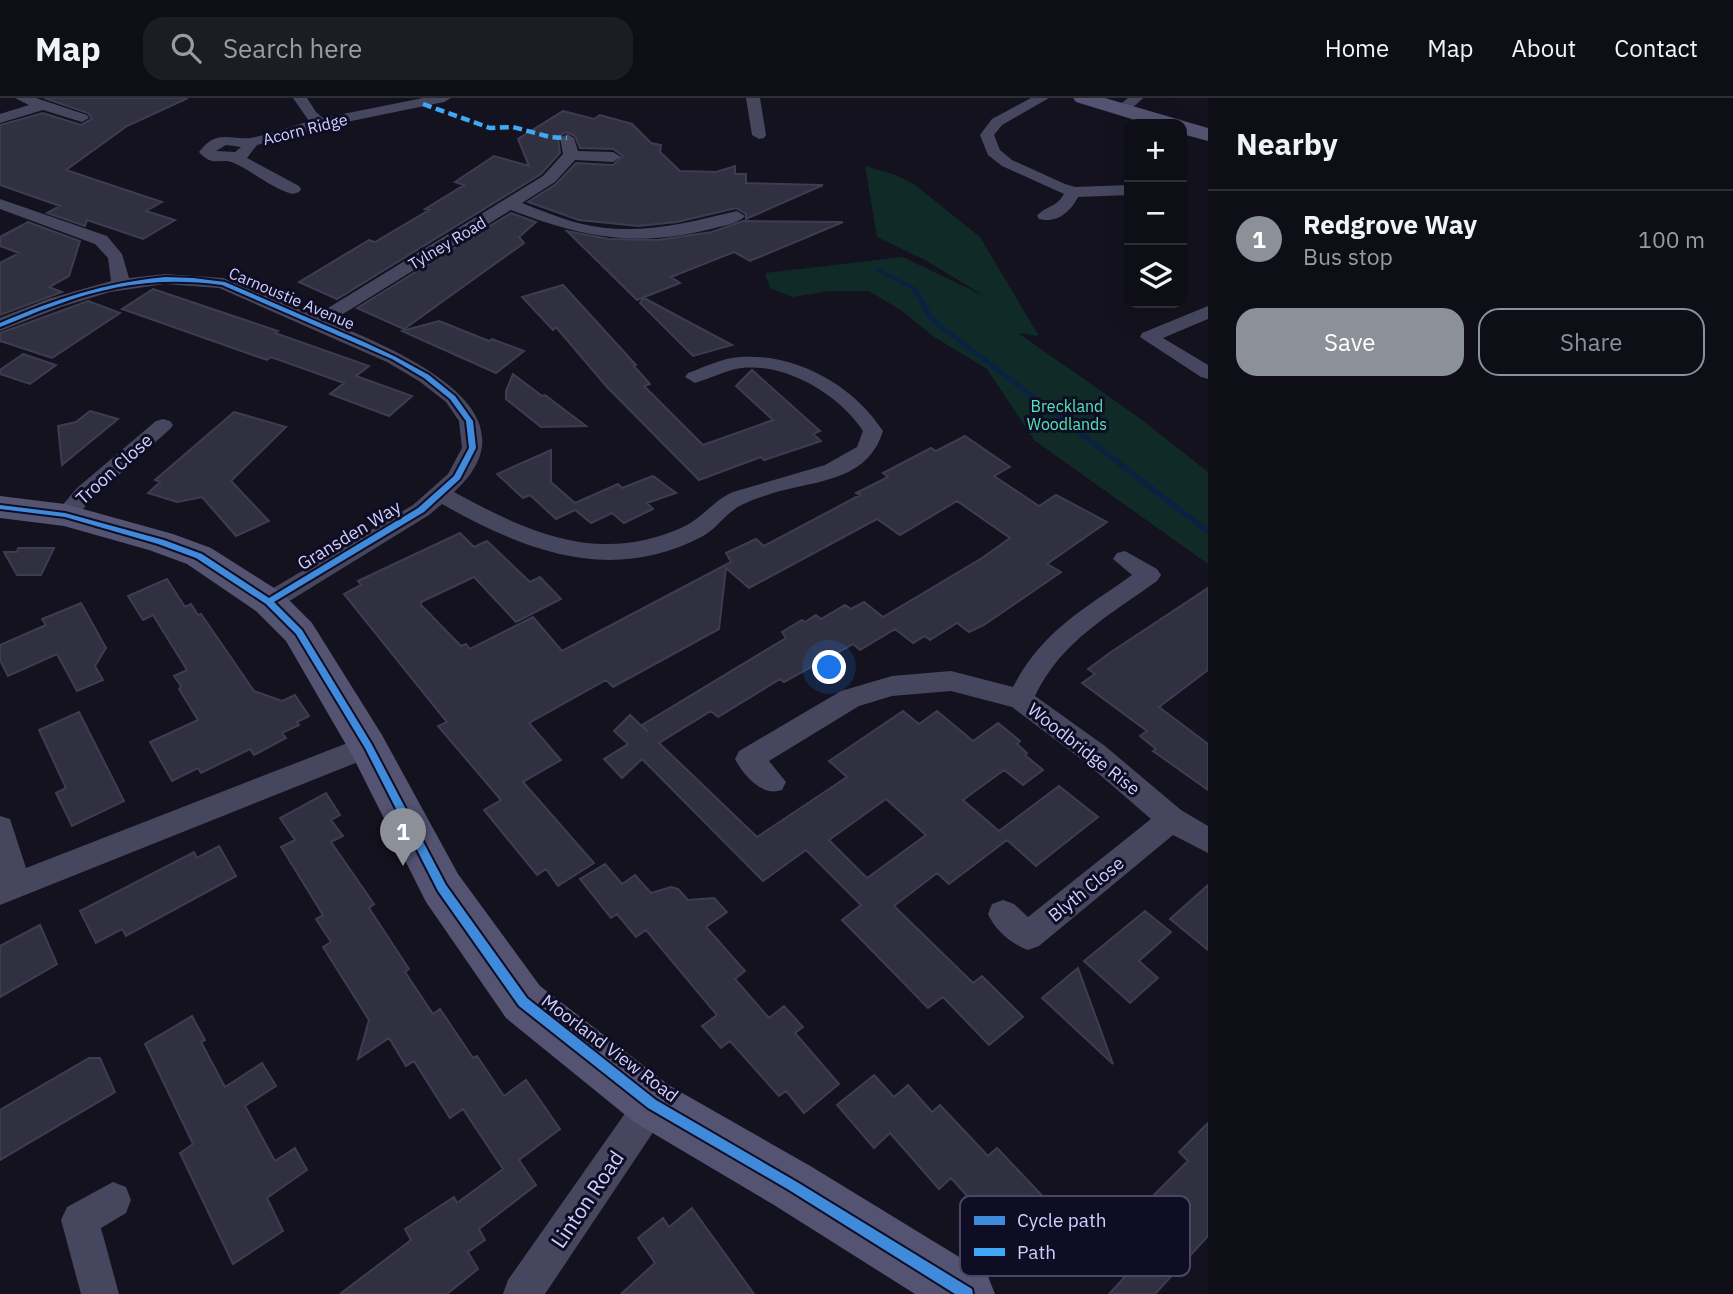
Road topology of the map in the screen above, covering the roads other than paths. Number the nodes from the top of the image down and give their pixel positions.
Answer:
1 (22, 98) edge
2 (300, 98) edge
3 (444, 98) edge
4 (753, 98) edge
5 (1042, 98) edge
6 (1083, 98) edge
7 (1129, 104) edge
8 (40, 106) junction
9 (82, 118) dead end
10 (0, 119) edge
11 (1160, 119) edge
12 (320, 123) junction
13 (1187, 129) edge
14 (759, 135) dead end
15 (1208, 135) edge
16 (247, 143) junction
17 (236, 157) junction
18 (613, 157) dead end
19 (1124, 190) edge
20 (293, 191) dead end
21 (1073, 192) junction
22 (0, 204) edge
23 (511, 204) junction
24 (739, 214) dead end
25 (1045, 216) dead end
26 (120, 282) junction
27 (1208, 312) edge
28 (316, 323) junction
29 (0, 325) edge
30 (1208, 373) edge
31 (695, 377) dead end
32 (163, 425) dead end
33 (443, 495) junction
34 (0, 507) edge
35 (65, 514) junction
36 (1125, 559) dead end
37 (269, 602) junction
38 (1020, 699) junction
39 (368, 747) junction
40 (772, 782) dead end
41 (1171, 819) junction
42 (0, 828) edge
43 (1208, 841) edge
44 (8, 889) edge
45 (1003, 914) dead end
46 (652, 1104) junction
47 (113, 1200) dead end
48 (100, 1294) edge
49 (522, 1294) edge
50 (967, 1294) edge

1 - 8 street
2 - 12 street
3 - 12 street, Acorn Ridge
4 - 14 street
5 - 21 street
6 - 7 street
7 - 11 street
8 - 9 street
8 - 10 street
12 - 16 street, Acorn Ridge
13 - 15 street
16 - 17 street, Acorn Ridge
16 - 17 street, Acorn Ridge
17 - 20 street, Acorn Ridge
18 - 23 street, Tylney Road
19 - 21 street
21 - 25 street
22 - 26 street
23 - 24 street
23 - 28 street, Tylney Road
26 - 28 street, Carnoustie Avenue
26 - 29 street, Carnoustie Avenue
27 - 30 street
28 - 33 street, Carnoustie Avenue
31 - 33 street
32 - 35 street, Troon Close
33 - 37 street, Gransden Way
34 - 35 street, Moorland View Road
35 - 37 street, Moorland View Road
36 - 38 street
37 - 39 street, Moorland View Road
38 - 40 street, Woodbridge Rise
38 - 41 street, Woodbridge Rise
39 - 44 street
39 - 46 street, Moorland View Road
41 - 43 street, Woodbridge Rise
41 - 45 street, Blyth Close
42 - 44 street
46 - 49 street, Linton Road
46 - 50 street, Moorland View Road
47 - 48 street

